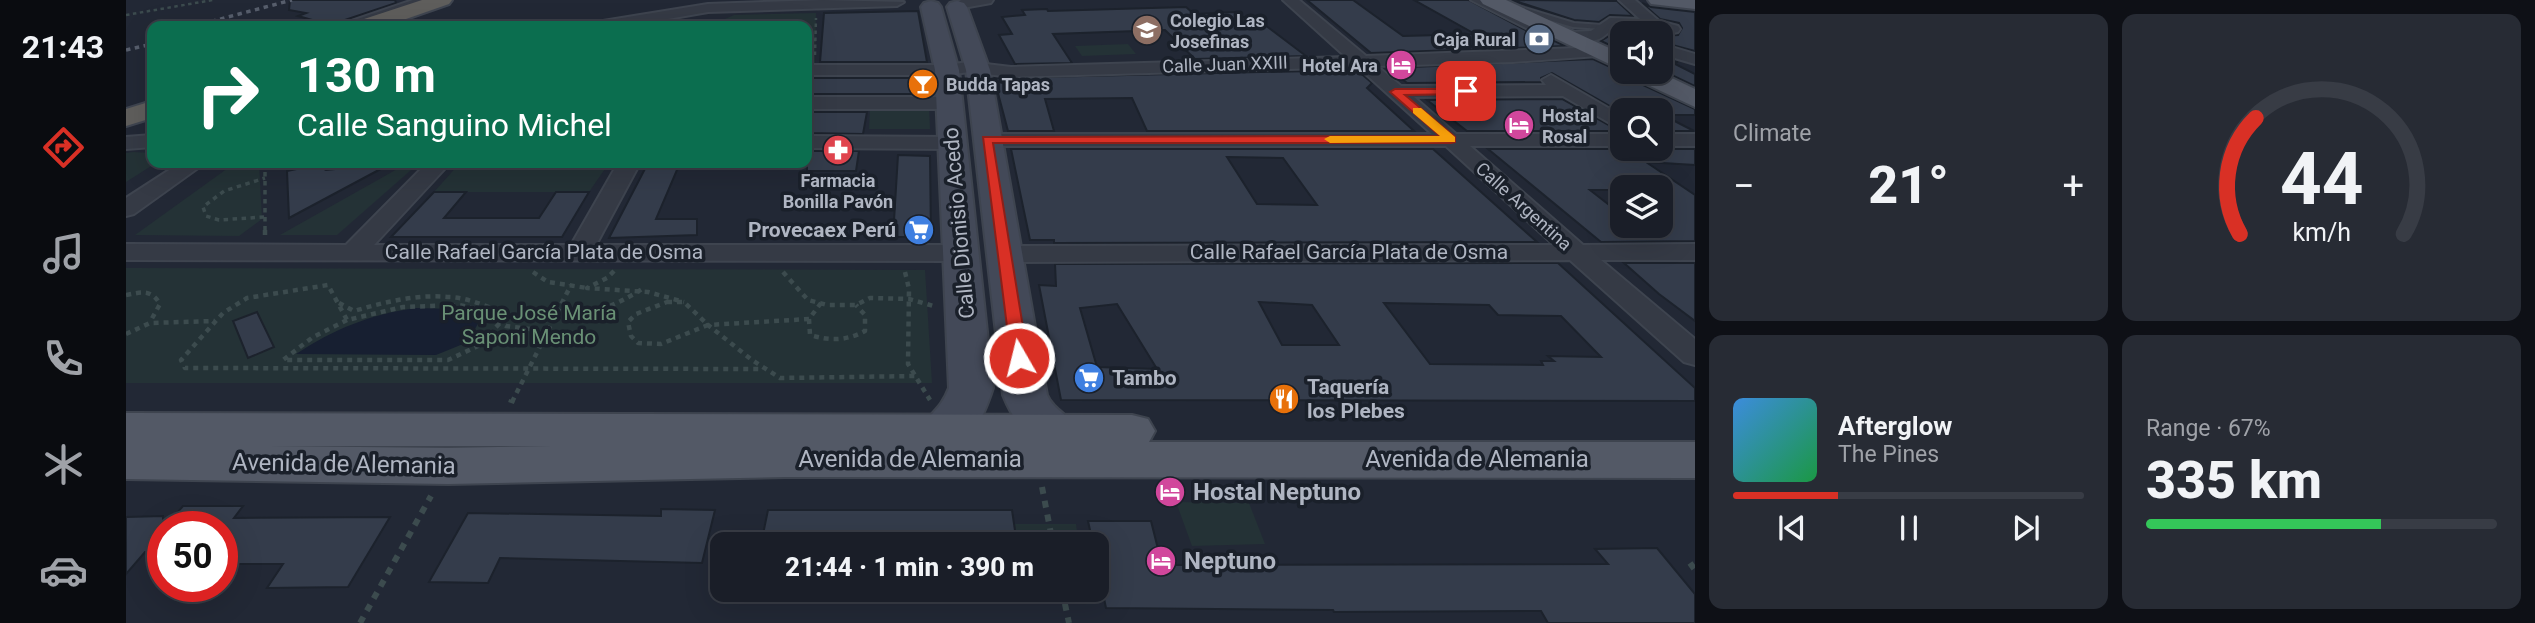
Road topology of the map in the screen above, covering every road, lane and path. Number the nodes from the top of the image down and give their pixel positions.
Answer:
1 (213, 0) edge
2 (420, 0) edge
3 (1290, 0) edge
4 (1475, 0) edge
5 (1489, 0) edge
6 (1626, 0) edge
7 (1658, 0) edge
8 (451, 2) edge
9 (948, 2) edge
10 (1695, 3) edge
11 (817, 4) junction
12 (1510, 4) edge
13 (703, 12) edge
14 (126, 15) edge
15 (356, 21) edge
16 (384, 21) edge
17 (411, 21) edge
18 (639, 21) edge
19 (676, 21) edge
20 (1656, 21) edge
21 (1610, 24) edge
22 (1579, 34) junction
23 (1610, 37) edge
24 (812, 40) edge
25 (816, 40) junction
26 (1610, 53) edge
27 (1673, 53) edge
28 (1513, 57) junction
29 (1695, 59) edge
30 (1362, 60) junction
31 (812, 64) edge
32 (812, 70) edge
33 (947, 70) junction
34 (978, 70) junction
35 (1668, 84) edge
36 (1672, 84) edge
37 (1568, 90) junction
38 (1395, 92) junction
39 (1695, 96) edge
40 (147, 98) edge
41 (812, 103) edge
42 (949, 103) junction
43 (126, 105) edge
44 (147, 111) edge
45 (1610, 116) edge
46 (126, 118) edge
47 (1451, 139) junction
48 (987, 140) junction
49 (1610, 140) edge
50 (1673, 140) edge
51 (1695, 140) edge
52 (147, 141) edge
53 (812, 142) edge
54 (126, 143) edge
55 (952, 143) junction
56 (187, 168) edge
57 (265, 168) edge
58 (434, 168) edge
59 (626, 168) edge
60 (265, 178) junction
61 (126, 209) edge
62 (265, 217) junction
63 (265, 242) dead end
64 (580, 251) junction
65 (1573, 251) junction
66 (126, 252) edge
67 (353, 252) junction
68 (1695, 252) edge
69 (962, 254) junction
70 (1003, 255) junction
71 (538, 263) dead end
72 (621, 263) dead end
73 (904, 265) dead end
74 (785, 274) dead end
75 (571, 285) junction
76 (587, 288) junction
77 (642, 289) junction
78 (126, 295) edge
79 (937, 298) dead end
80 (909, 299) junction
81 (684, 302) junction
82 (339, 303) junction
83 (821, 303) junction
84 (856, 305) junction
85 (938, 307) junction
86 (808, 319) junction
87 (347, 320) junction
88 (553, 320) junction
89 (939, 320) dead end
90 (216, 321) junction
91 (150, 323) junction
92 (500, 323) junction
93 (708, 325) junction
94 (530, 329) dead end
95 (126, 334) edge
96 (1695, 355) edge
97 (528, 368) junction
98 (761, 369) junction
99 (916, 376) junction
100 (971, 388) junction
101 (1025, 395) junction
102 (511, 404) dead end
103 (937, 415) junction
104 (126, 429) edge
105 (997, 430) junction
106 (1695, 434) edge
107 (1054, 449) junction
108 (786, 459) junction
109 (1695, 460) edge
110 (126, 461) edge
111 (448, 466) junction
112 (1053, 532) edge
113 (1065, 602) edge
114 (360, 623) edge
115 (1069, 623) edge

1 - 14 path
2 - 15 lane
3 - 30 street, Calle Argentina
4 - 22 lane
5 - 22 main road
6 - 20 street
7 - 10 main road
8 - 16 highway
8 - 17 highway
9 - 11 street
9 - 33 main road, Calle Dionisio Acedo
9 - 34 main road, Calle Dionisio Acedo
11 - 13 street
11 - 25 path
12 - 22 main road
13 - 18 street
13 - 19 street
21 - 22 street
22 - 23 street
22 - 26 main road
22 - 28 street, Calle Juan XXIII
24 - 25 path
25 - 31 path
27 - 29 street
28 - 30 street, Calle Juan XXIII
28 - 37 street
30 - 34 street, Calle Juan XXIII
30 - 38 street, Calle Argentina
32 - 33 street, Calle Juan XXIII
33 - 34 street, Calle Juan XXIII
33 - 42 main road, Calle Dionisio Acedo
34 - 48 main road, Calle Dionisio Acedo
35 - 39 main road
36 - 39 main road
37 - 38 street
37 - 45 street
38 - 47 street, Calle Argentina
40 - 43 highway
41 - 42 street
42 - 55 main road, Calle Dionisio Acedo
44 - 46 highway
47 - 48 street
47 - 49 street
47 - 65 street, Calle Argentina
48 - 70 main road, Calle Dionisio Acedo
50 - 51 street
52 - 54 street
53 - 55 street
55 - 69 main road, Calle Dionisio Acedo
56 - 61 street
57 - 60 path
58 - 67 street
59 - 64 street
60 - 62 path
60 - 62 path
62 - 63 path
64 - 67 street, Calle Rafael García Plata de Osma
64 - 69 street, Calle Rafael García Plata de Osma
65 - 68 street, Calle Rafael García Plata de Osma
65 - 70 street, Calle Rafael García Plata de Osma
65 - 96 street, Calle Argentina
66 - 67 street, Calle Rafael García Plata de Osma
69 - 70 street, Calle Rafael García Plata de Osma
69 - 100 main road, Calle Dionisio Acedo
70 - 101 main road, Calle Dionisio Acedo
71 - 75 path
72 - 76 path
73 - 80 path
74 - 83 path
75 - 76 path
75 - 88 path
76 - 77 path
77 - 81 path
77 - 88 path
78 - 91 path
79 - 85 path
80 - 84 path
80 - 85 path
80 - 99 path
81 - 93 path
81 - 93 path
82 - 87 path
82 - 88 path
82 - 90 path
83 - 84 path
83 - 86 path
84 - 86 path
85 - 89 path
86 - 93 path
87 - 92 path
87 - 92 path
88 - 97 path
90 - 91 path
90 - 97 path
91 - 95 path
92 - 94 path
93 - 98 path
97 - 98 path
97 - 102 path
98 - 99 path
99 - 103 path
100 - 103 main road, Calle Dionisio Acedo
100 - 105 main road
101 - 105 main road
101 - 107 main road, Calle Dionisio Acedo
103 - 104 main road, Avenida de Alemania
103 - 105 main road, Avenida de Alemania
105 - 107 main road
105 - 108 main road
106 - 107 main road, Avenida de Alemania
107 - 108 main road, Avenida de Alemania
107 - 109 main road, Avenida de Alemania
107 - 112 path
108 - 111 main road, Avenida de Alemania
110 - 111 main road, Avenida de Alemania
111 - 114 path
113 - 115 path

